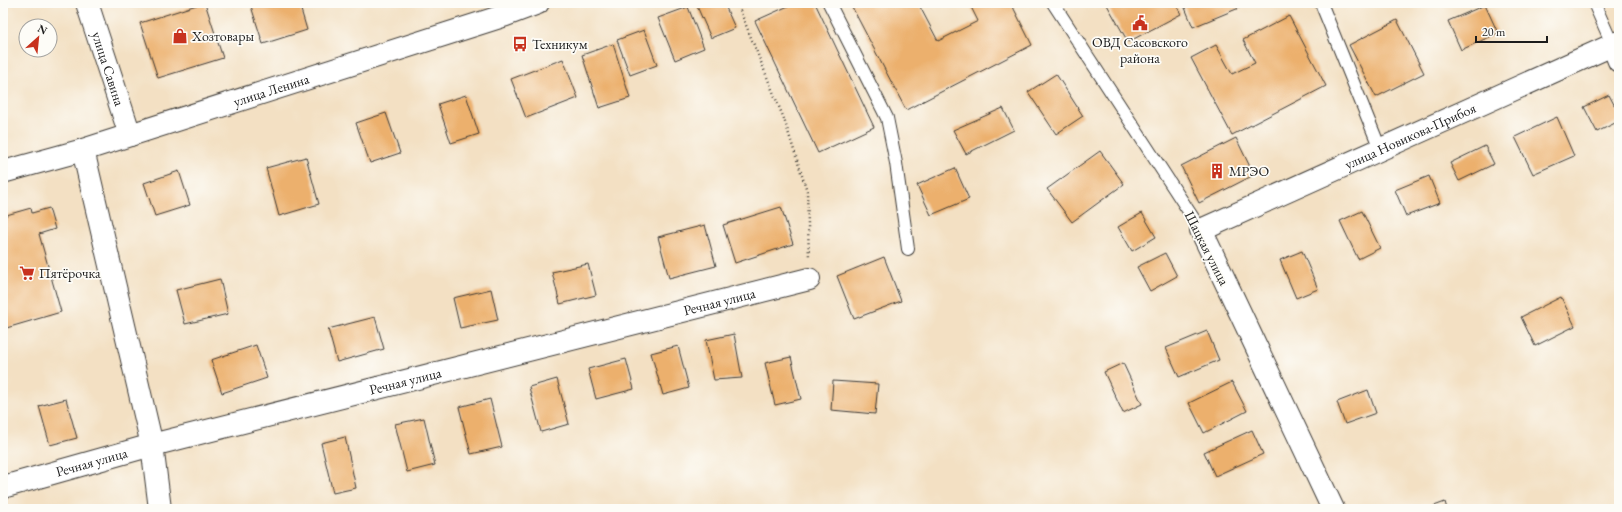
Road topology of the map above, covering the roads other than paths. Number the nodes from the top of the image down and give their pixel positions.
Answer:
1 (87, 3) edge
2 (538, 3) edge
3 (829, 3) edge
4 (1053, 3) edge
5 (1321, 3) edge
6 (1594, 3) edge
7 (1617, 50) edge
8 (130, 135) junction
9 (83, 150) junction
10 (1381, 150) junction
11 (3, 172) edge
12 (1201, 230) junction
13 (908, 249) dead end
14 (809, 280) road end
15 (152, 445) junction
16 (3, 487) edge
17 (160, 509) edge
18 (1333, 509) edge

1 - 8 street, улица Савина
2 - 8 street, улица Ленина
3 - 13 lane
4 - 12 lane, Шацкая улица
5 - 10 lane
6 - 7 lane
7 - 10 street, улица Новикова-Прибоя
8 - 9 street, улица Ленина
9 - 11 street, улица Ленина
9 - 15 street
10 - 12 street, улица Новикова-Прибоя
12 - 18 street, Шацкая улица
14 - 15 street, Речная улица
15 - 16 street, Речная улица
15 - 17 street

